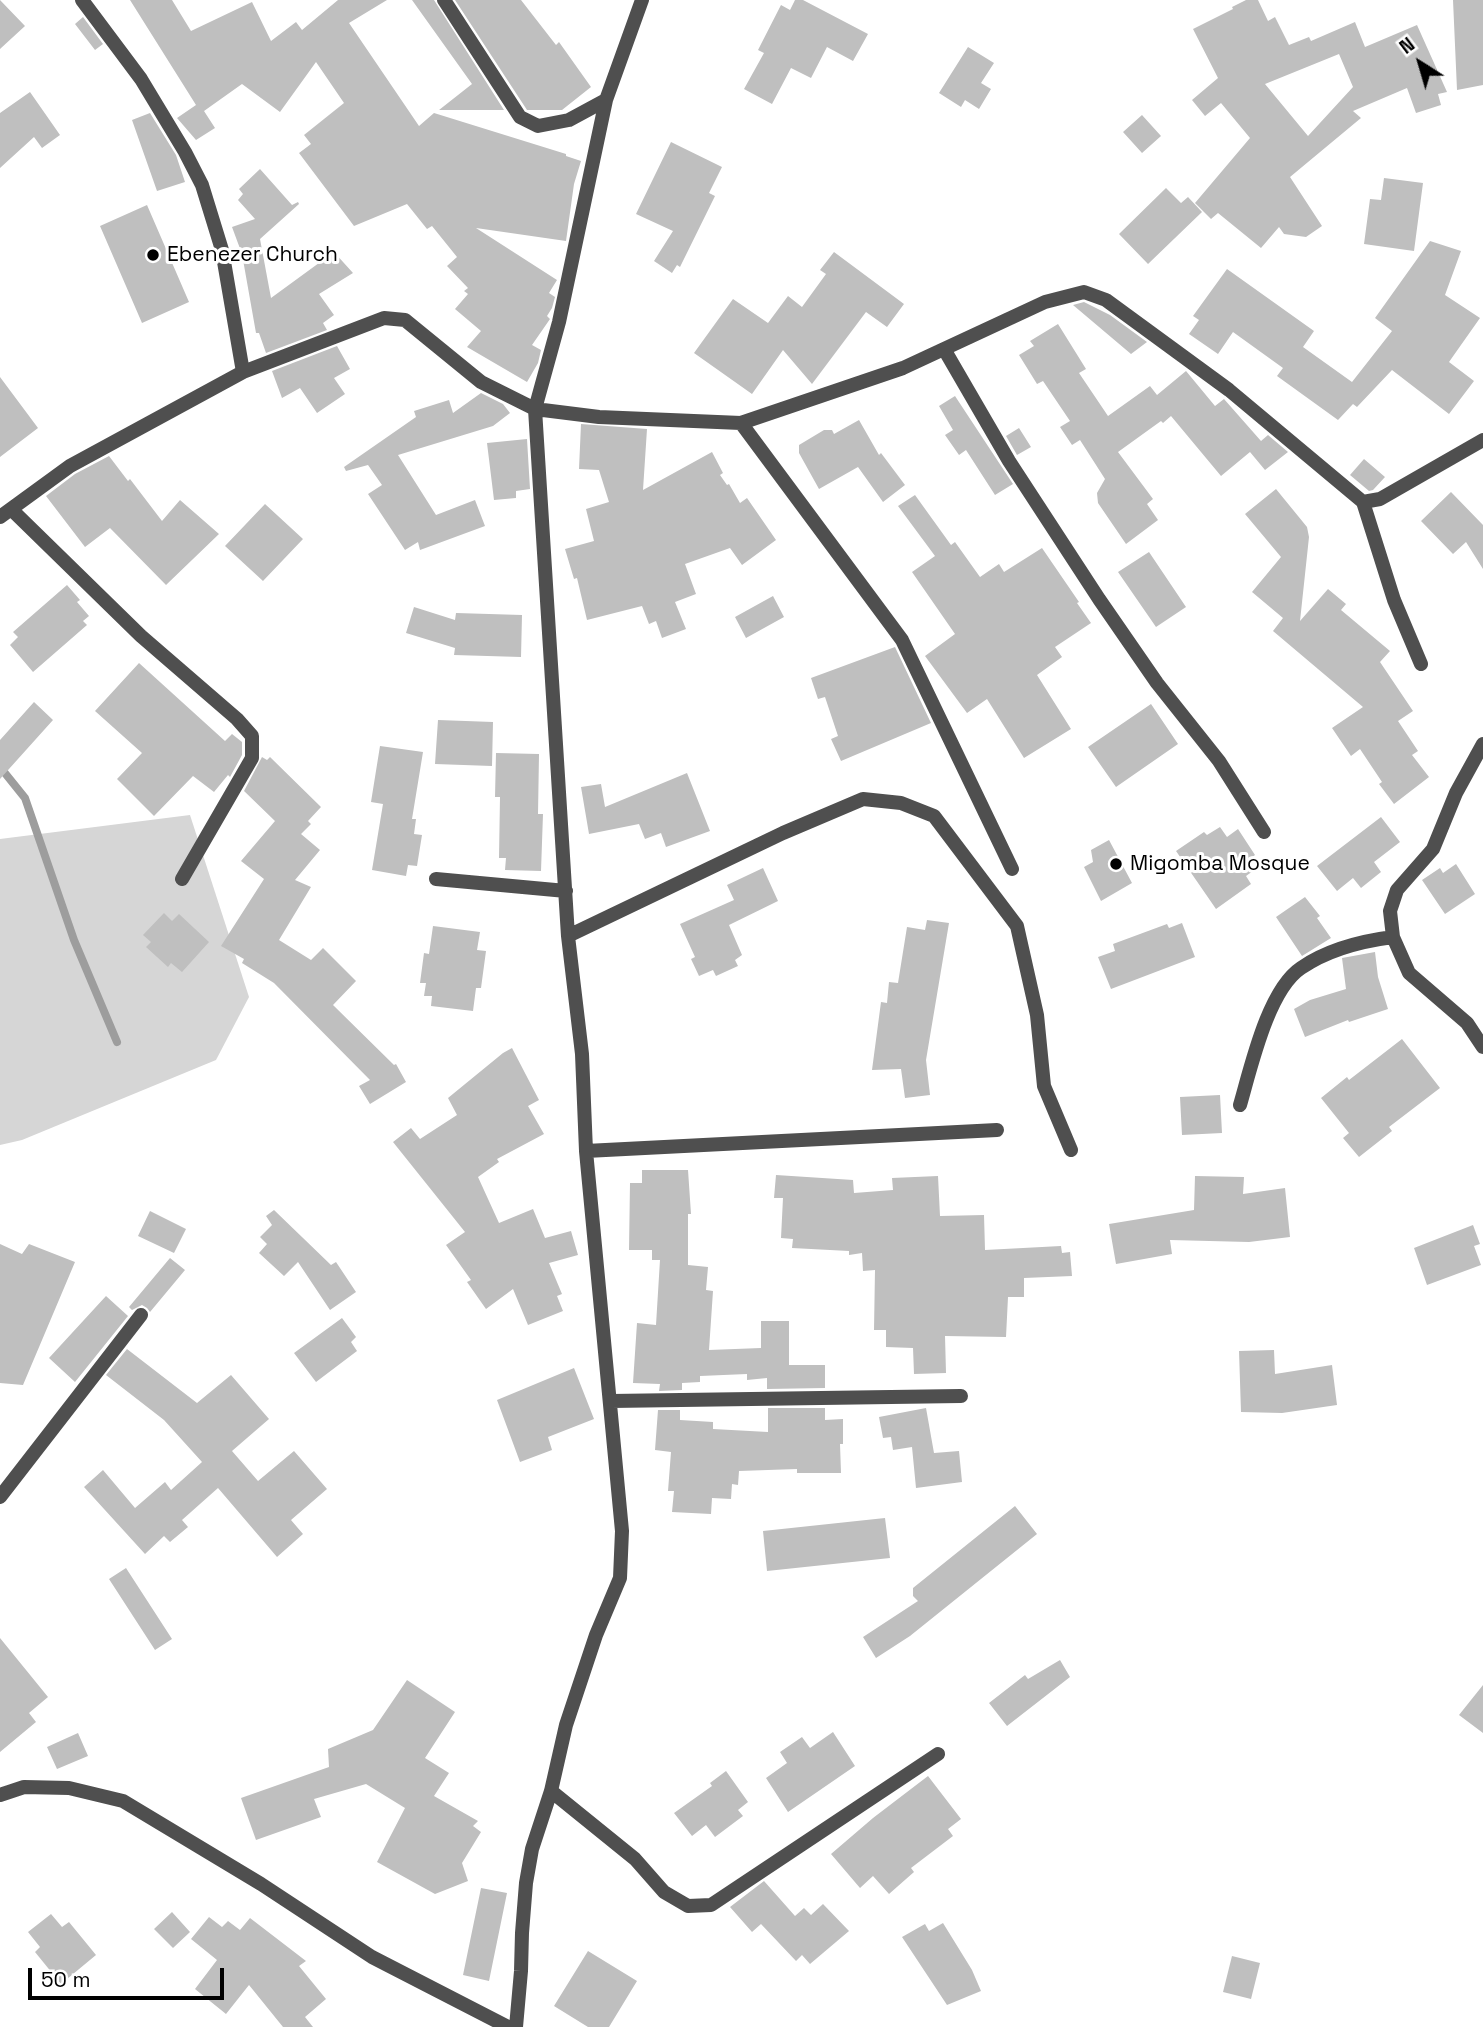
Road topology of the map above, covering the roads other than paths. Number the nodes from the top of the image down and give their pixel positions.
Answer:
1 (82, 0) edge
2 (444, 0) edge
3 (642, 0) edge
4 (606, 100) junction
5 (944, 349) junction
6 (243, 372) junction
7 (536, 408) junction
8 (741, 423) junction
9 (1483, 440) edge
10 (1363, 502) junction
11 (6, 514) edge
12 (1421, 664) dead end
13 (1483, 744) edge
14 (1264, 832) dead end
15 (1013, 869) dead end
16 (182, 879) dead end
17 (436, 879) dead end
18 (566, 891) junction
19 (568, 936) junction
20 (1393, 937) junction
21 (1483, 1047) edge
22 (1240, 1105) dead end
23 (997, 1129) dead end
24 (586, 1150) junction
25 (1071, 1150) dead end
26 (141, 1315) dead end
27 (961, 1396) dead end
28 (611, 1401) junction
29 (0, 1497) edge
30 (938, 1754) dead end
31 (551, 1791) junction
32 (0, 1795) edge
33 (508, 2027) edge
34 (516, 2027) edge

1 - 6 street
2 - 4 street
3 - 4 street
4 - 7 street
5 - 8 street
5 - 10 street
5 - 14 street
6 - 7 street
6 - 11 street
7 - 8 street
7 - 18 street
8 - 15 street
9 - 10 street
10 - 12 street
11 - 16 street
13 - 20 street
17 - 18 street
18 - 19 street
19 - 24 street
19 - 25 street
20 - 21 street
20 - 22 street
23 - 24 street
24 - 28 street
26 - 29 street
27 - 28 street
28 - 31 street
30 - 31 street
31 - 34 street
32 - 33 street

